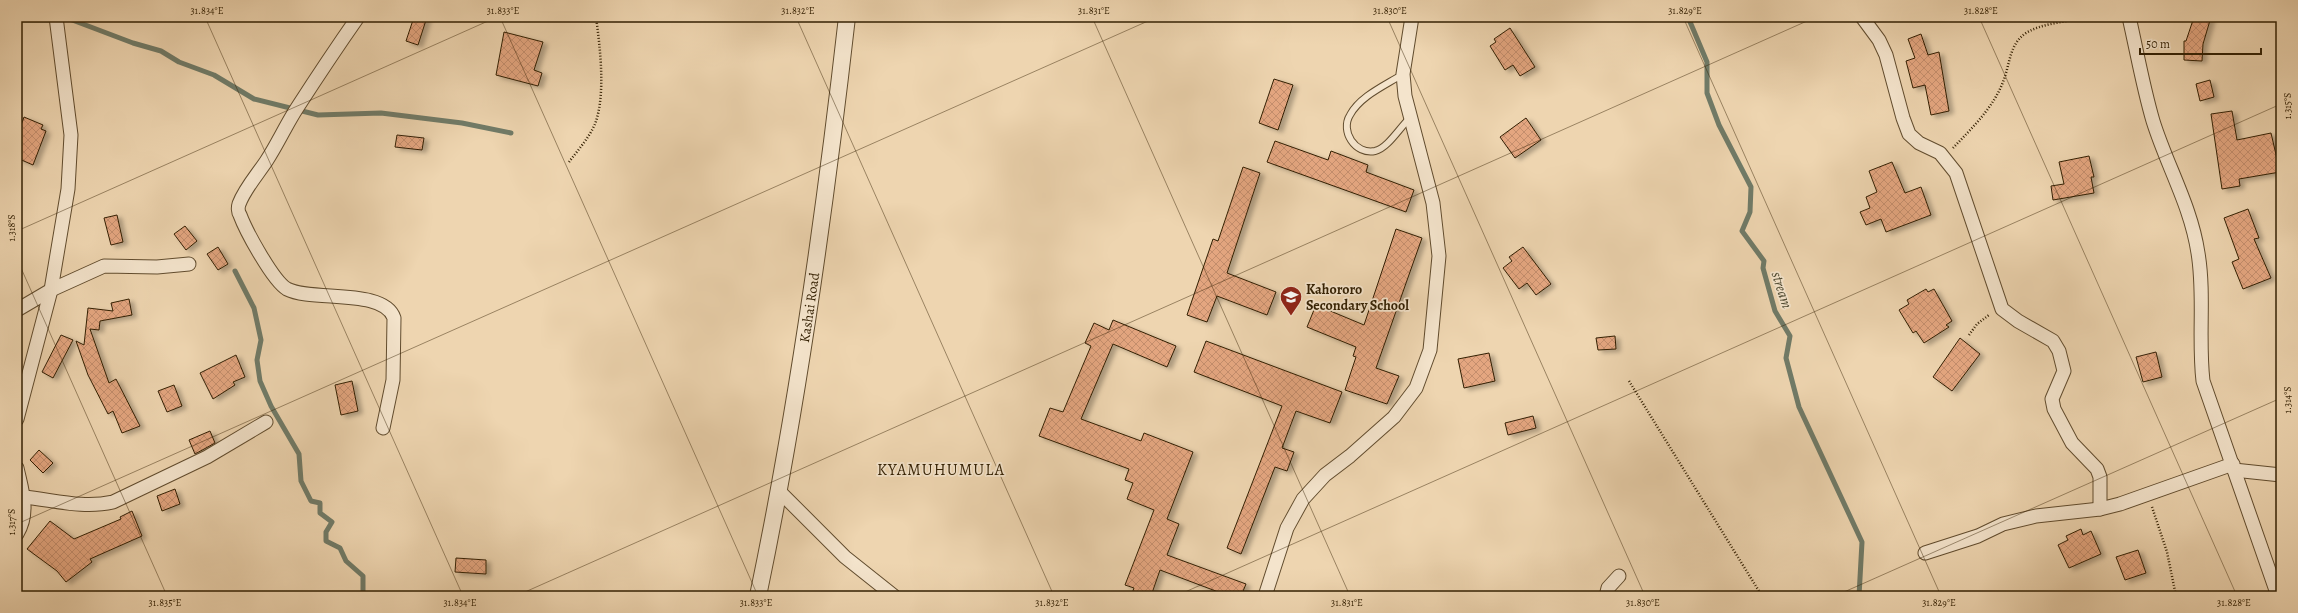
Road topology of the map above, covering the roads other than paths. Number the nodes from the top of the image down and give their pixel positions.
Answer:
1 (56, 17) edge
2 (358, 17) edge
3 (847, 17) edge
4 (1412, 17) edge
5 (1862, 17) edge
6 (2129, 17) edge
7 (1403, 74) junction
8 (1410, 118) junction
9 (189, 264) dead end
10 (51, 290) junction
11 (17, 310) edge
12 (17, 419) edge
13 (266, 422) dead end
14 (384, 428) dead end
15 (2233, 467) junction
16 (17, 468) edge
17 (2281, 475) edge
18 (780, 492) junction
19 (24, 497) junction
20 (2100, 509) junction
21 (17, 534) edge
22 (1925, 553) dead end
23 (1619, 576) dead end
24 (758, 596) edge
25 (894, 596) edge
26 (1265, 596) edge
27 (1606, 596) edge
28 (2278, 596) edge

1 - 10 street
2 - 14 street
3 - 18 street, Kashai Road
4 - 7 street
5 - 20 street
6 - 15 street
7 - 8 street
7 - 8 lane
8 - 26 street
9 - 10 street
10 - 11 street
10 - 12 street
13 - 19 street
15 - 17 street
15 - 20 street
15 - 28 street
16 - 19 street
18 - 24 street, Kashai Road
18 - 25 street
19 - 21 street
20 - 22 street
23 - 27 street

